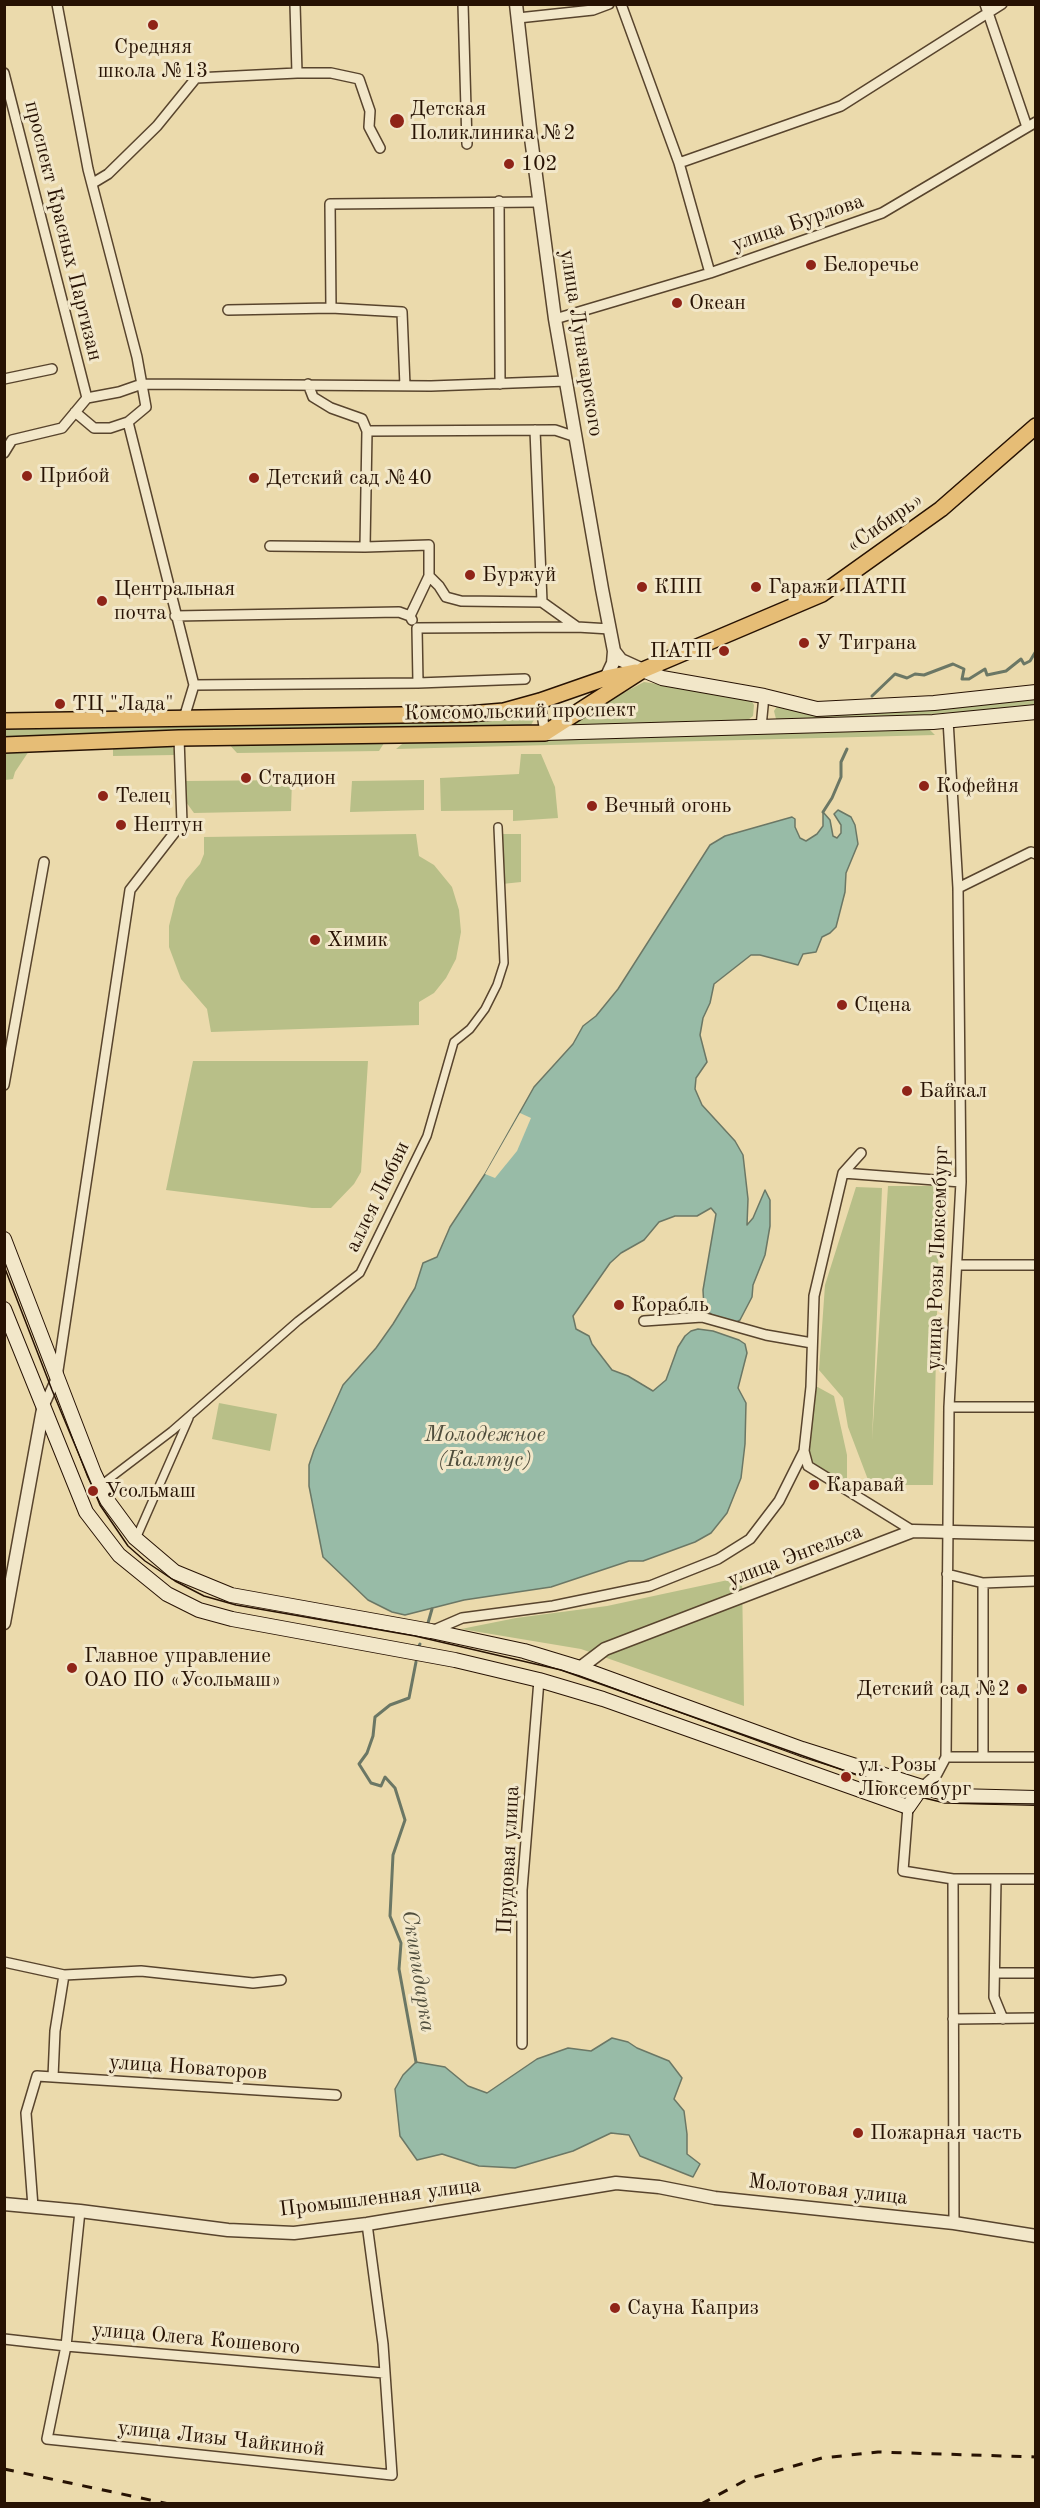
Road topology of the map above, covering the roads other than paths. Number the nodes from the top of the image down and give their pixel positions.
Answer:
1 (57, 4) edge
2 (294, 4) edge
3 (463, 4) edge
4 (516, 4) edge
5 (609, 4) edge
6 (621, 4) edge
7 (1002, 4) edge
8 (986, 8) edge
9 (518, 18) junction
10 (4, 73) edge
11 (297, 74) junction
12 (1031, 125) edge
13 (467, 144) dead end
14 (380, 148) dead end
15 (680, 163) junction
16 (93, 183) junction
17 (499, 201) junction
18 (539, 202) junction
19 (710, 273) junction
20 (331, 308) junction
21 (228, 310) dead end
22 (555, 319) junction
23 (52, 369) dead end
24 (4, 380) edge
25 (567, 381) junction
26 (142, 384) junction
27 (308, 384) junction
28 (500, 384) junction
29 (405, 386) junction
30 (87, 398) junction
31 (75, 412) junction
32 (128, 422) junction
33 (1035, 426) edge
34 (535, 430) junction
35 (368, 431) junction
36 (576, 437) junction
37 (4, 453) edge
38 (270, 546) dead end
39 (365, 547) junction
40 (429, 576) junction
41 (542, 602) junction
42 (175, 616) junction
43 (410, 616) junction
44 (578, 627) junction
45 (417, 628) junction
46 (610, 629) junction
47 (614, 651) junction
48 (643, 670) junction
49 (606, 678) junction
50 (525, 679) dead end
51 (418, 683) junction
52 (194, 686) junction
53 (1035, 692) edge
54 (764, 696) junction
55 (540, 701) junction
56 (1035, 712) edge
57 (184, 718) junction
58 (948, 720) junction
59 (4, 722) edge
60 (761, 727) junction
61 (545, 733) junction
62 (179, 738) junction
63 (4, 745) edge
64 (498, 827) dead end
65 (1035, 854) edge
66 (44, 862) dead end
67 (958, 888) junction
68 (4, 1085) edge
69 (861, 1153) dead end
70 (843, 1173) junction
71 (961, 1182) junction
72 (4, 1239) edge
73 (958, 1265) junction
74 (1035, 1265) edge
75 (4, 1309) edge
76 (644, 1321) dead end
77 (812, 1343) junction
78 (57, 1377) junction
79 (950, 1407) junction
80 (1035, 1407) edge
81 (43, 1409) junction
82 (190, 1416) junction
83 (804, 1451) junction
84 (105, 1482) dead end
85 (914, 1531) junction
86 (948, 1533) junction
87 (138, 1534) dead end
88 (1035, 1534) edge
89 (947, 1574) junction
90 (1035, 1581) edge
91 (983, 1583) junction
92 (4, 1623) edge
93 (431, 1631) junction
94 (579, 1668) junction
95 (540, 1680) junction
96 (983, 1757) junction
97 (946, 1758) junction
98 (1035, 1758) edge
99 (922, 1787) junction
100 (1035, 1798) edge
101 (908, 1807) junction
102 (953, 1879) junction
103 (996, 1879) junction
104 (1035, 1879) edge
105 (4, 1962) edge
106 (994, 1973) junction
107 (1035, 1973) edge
108 (64, 1975) junction
109 (282, 1980) dead end
110 (1035, 2018) edge
111 (953, 2019) junction
112 (1003, 2019) junction
113 (522, 2043) dead end
114 (53, 2077) junction
115 (336, 2095) dead end
116 (616, 2182) joint
117 (4, 2205) edge
118 (33, 2207) junction
119 (80, 2211) junction
120 (954, 2223) junction
121 (367, 2224) junction
122 (1035, 2236) edge
123 (4, 2339) edge
124 (66, 2346) junction
125 (384, 2373) junction

1 - 16 street
2 - 11 street
3 - 13 street
4 - 9 street, улица Луначарского
5 - 9 street
6 - 15 street
7 - 8 street
8 - 12 street
8 - 15 street
9 - 18 street, улица Луначарского
10 - 30 street, проспект Красных Партизан
11 - 14 street
11 - 16 street
12 - 19 street, улица Бурлова
15 - 19 street
16 - 26 street
17 - 18 street
17 - 20 street
17 - 28 street
18 - 22 street, улица Луначарского
19 - 22 street, улица Бурлова
20 - 21 street
20 - 29 street
22 - 25 street, улица Луначарского
23 - 24 street
25 - 28 street
25 - 36 street, улица Луначарского
26 - 27 street
26 - 30 street
26 - 32 street
27 - 29 street
27 - 35 street
28 - 29 street
30 - 31 street
31 - 32 street
31 - 37 street
32 - 42 street
33 - 48 main road, «Сибирь»
34 - 35 street
34 - 36 street
34 - 41 street
35 - 39 street
36 - 46 street, улица Луначарского
38 - 39 street
39 - 40 street
40 - 41 street
40 - 43 street
41 - 44 street
42 - 43 street
42 - 52 street
43 - 45 street
44 - 45 street
44 - 46 street
45 - 51 street
46 - 47 street, улица Луначарского
47 - 48 street
47 - 49 street
48 - 49 main road, «Сибирь»
48 - 54 main road, Комсомольский проспект
48 - 61 main road, «Сибирь»
49 - 55 main road, «Сибирь»
50 - 51 street
51 - 52 street
52 - 57 street
53 - 54 main road, Комсомольский проспект
54 - 60 street
55 - 57 main road, Комсомольский проспект
55 - 61 street
56 - 58 main road, Комсомольский проспект
57 - 59 main road, Комсомольский проспект
58 - 60 main road, Комсомольский проспект
58 - 67 street, улица Розы Люксембург
60 - 61 main road, Комсомольский проспект
61 - 62 main road, Комсомольский проспект
62 - 63 main road, Комсомольский проспект
62 - 78 street
64 - 82 street, аллея Любви
65 - 67 street
66 - 68 street
67 - 71 street, улица Розы Люксембург
69 - 70 street
70 - 71 street
70 - 77 street
71 - 73 street, улица Розы Люксембург
72 - 78 main road
73 - 74 street
73 - 79 street, улица Розы Люксембург
75 - 81 main road
76 - 77 street
77 - 83 street
78 - 81 street
78 - 93 main road
79 - 80 street
79 - 86 street, улица Розы Люксембург
81 - 92 street
81 - 95 main road
82 - 84 street, аллея Любви
82 - 87 street
83 - 85 street
83 - 93 street
85 - 86 street, улица Энгельса
85 - 94 street, улица Энгельса
86 - 88 street, улица Энгельса
86 - 89 street, улица Розы Люксембург
89 - 91 street
89 - 97 street, улица Розы Люксембург
90 - 91 street
91 - 96 street
93 - 94 main road
94 - 99 main road
95 - 101 main road
95 - 113 street, Прудовая улица
96 - 97 street
96 - 98 street
97 - 99 street
99 - 100 main road
99 - 101 main road
101 - 102 street
102 - 103 street
102 - 111 street
103 - 104 street
103 - 106 street
105 - 108 street
106 - 107 street
106 - 112 street
108 - 109 street
108 - 114 street
110 - 112 street
111 - 112 street
111 - 120 street
114 - 115 street, улица Новаторов
114 - 118 street, улица Новаторов
116 - 120 street, Молотовая улица
116 - 121 street, Промышленная улица
117 - 118 street, Промышленная улица
118 - 119 street, Промышленная улица
119 - 121 street, Промышленная улица
119 - 124 street
120 - 122 street, Молотовая улица
121 - 125 street
123 - 124 street, улица Олега Кошевого
124 - 125 street, улица Олега Кошевого
124 - 125 street, улица Лизы Чайкиной

